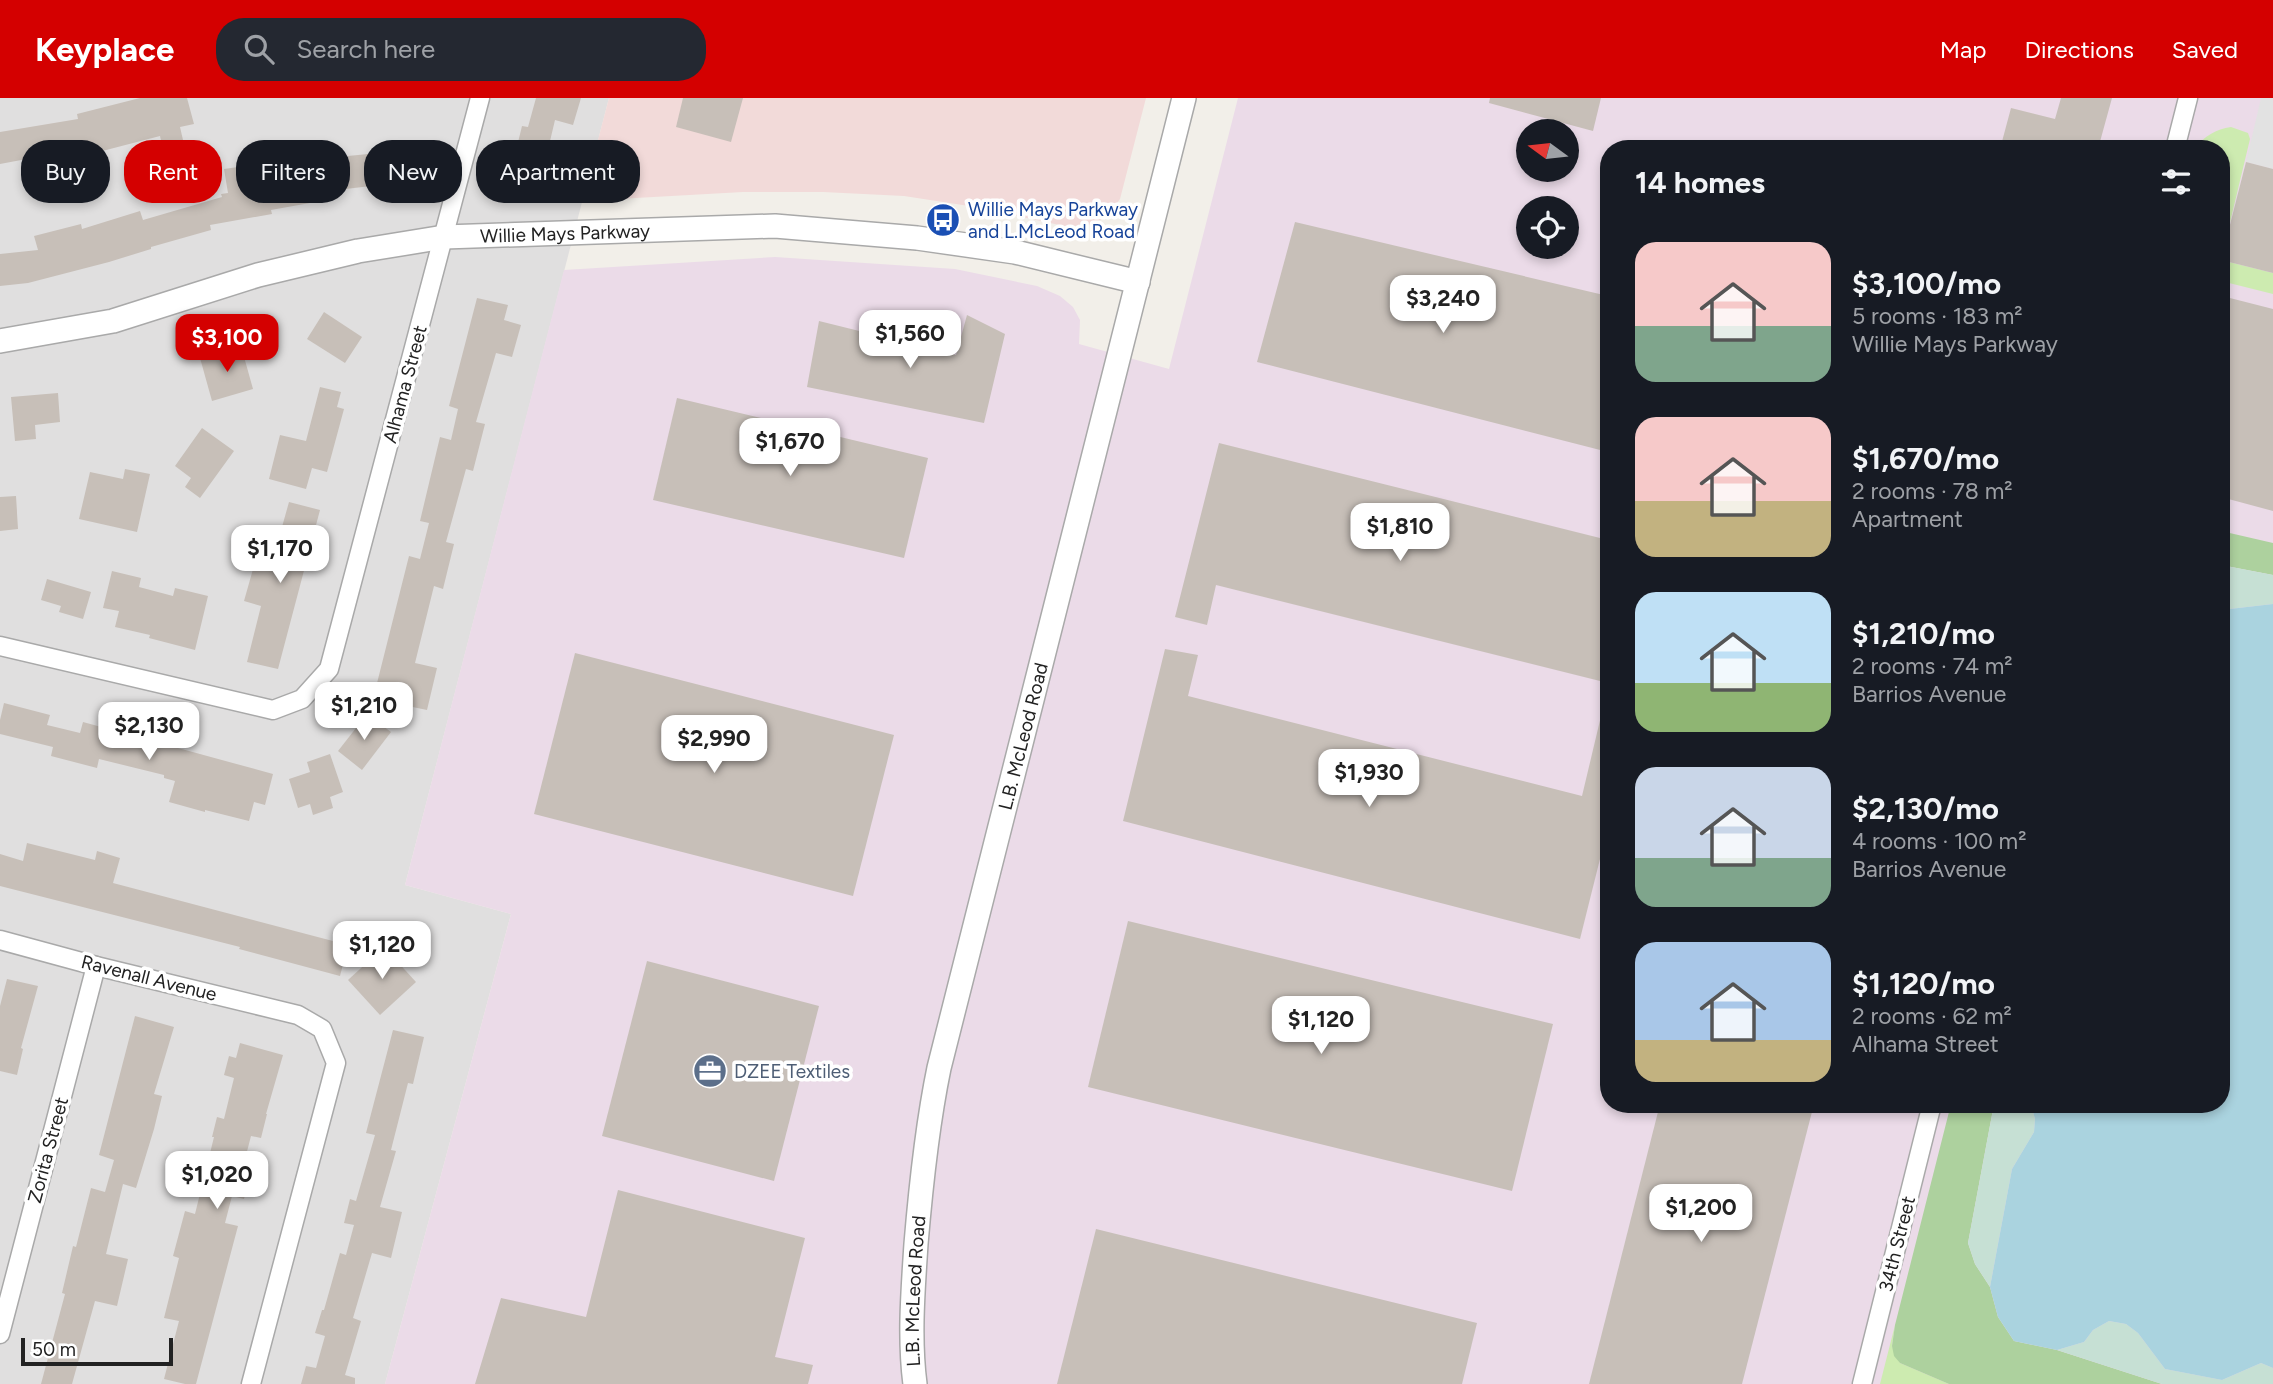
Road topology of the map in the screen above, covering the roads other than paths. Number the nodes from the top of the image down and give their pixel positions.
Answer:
1 (480, 98) edge
2 (1184, 98) edge
3 (2188, 98) edge
4 (2177, 140) edge
5 (444, 237) junction
6 (1138, 282) junction
7 (0, 341) edge
8 (0, 646) edge
9 (0, 940) edge
10 (96, 966) junction
11 (1930, 1113) edge
12 (0, 1334) edge
13 (251, 1384) edge
14 (915, 1384) edge
15 (1862, 1384) edge

1 - 5 street, Alhama Street
2 - 6 street, L.B. McLeod Road
3 - 4 street
5 - 6 street, Willie Mays Parkway
5 - 7 street, Willie Mays Parkway
5 - 8 street, Alhama Street
6 - 14 street, L.B. McLeod Road
9 - 10 street, Ravenall Avenue
10 - 12 street, Zorita Street
10 - 13 street, Ravenall Avenue
11 - 15 street, 34th Street

